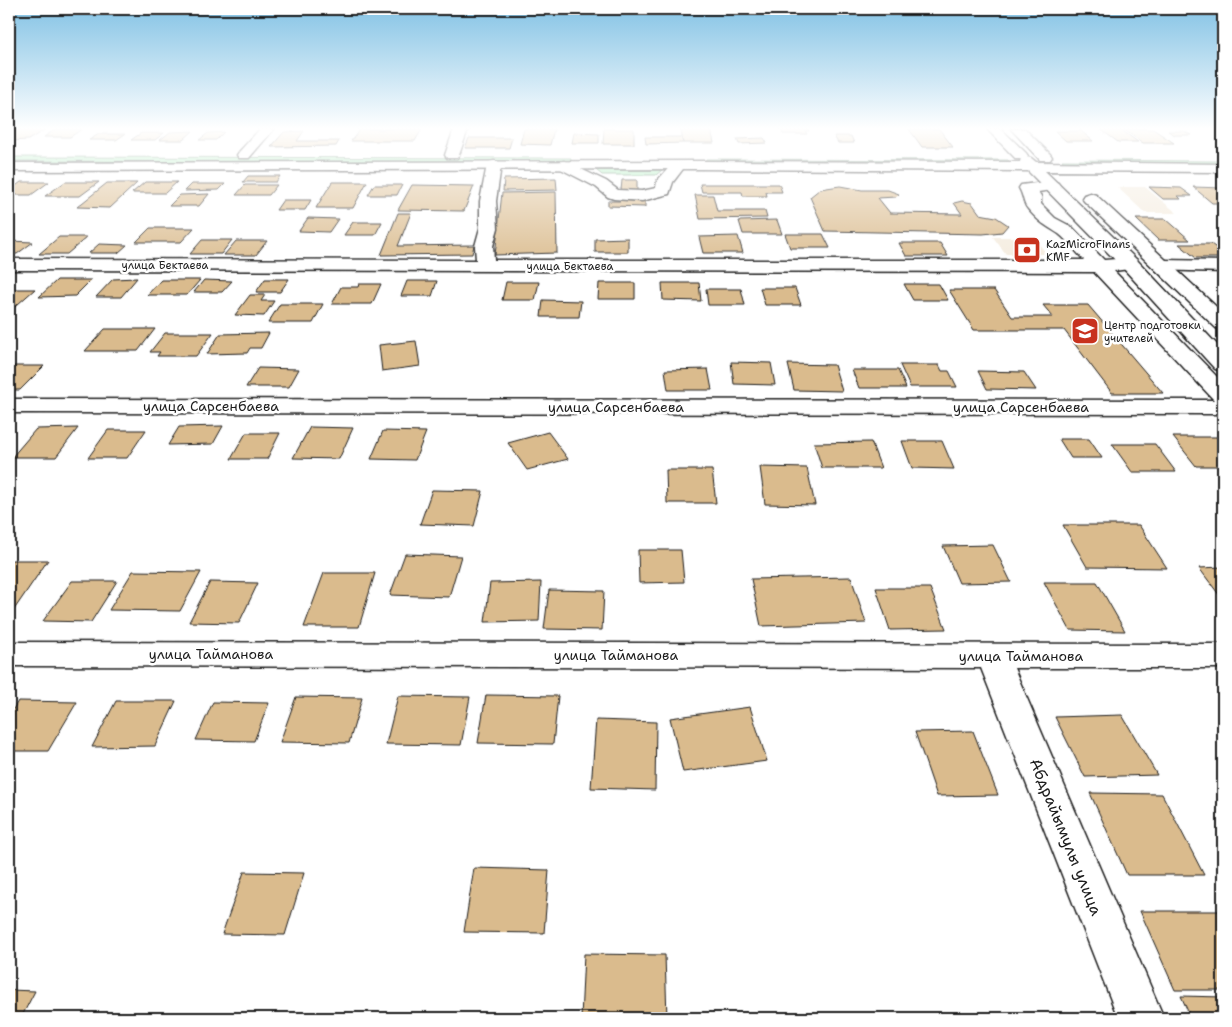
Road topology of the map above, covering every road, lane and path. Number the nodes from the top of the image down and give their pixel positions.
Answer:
1 (492, 177) edge
2 (587, 177) edge
3 (669, 177) edge
4 (1047, 177) edge
5 (1064, 177) edge
6 (1090, 177) edge
7 (1052, 186) junction
8 (1080, 186) junction
9 (1130, 264) junction
10 (9, 265) edge
11 (483, 266) junction
12 (1098, 266) junction
13 (1163, 266) junction
14 (1223, 267) edge
15 (1223, 324) edge
16 (1223, 364) edge
17 (1223, 396) edge
18 (9, 406) edge
19 (1223, 407) edge
20 (9, 654) edge
21 (992, 656) junction
22 (1223, 656) edge
23 (1140, 1018) edge

1 - 11 street
2 - 3 street
4 - 7 street
5 - 8 street
6 - 8 street
7 - 9 street
7 - 12 street
8 - 13 street
9 - 12 street, улица Бектаева
9 - 16 street
10 - 11 street, улица Бектаева
11 - 12 street, улица Бектаева
12 - 17 street
13 - 14 street
13 - 15 street
18 - 19 street, улица Сарсенбаева
20 - 21 street, улица Тайманова
21 - 22 street, улица Тайманова
21 - 23 street, Абдрайымулы улица

